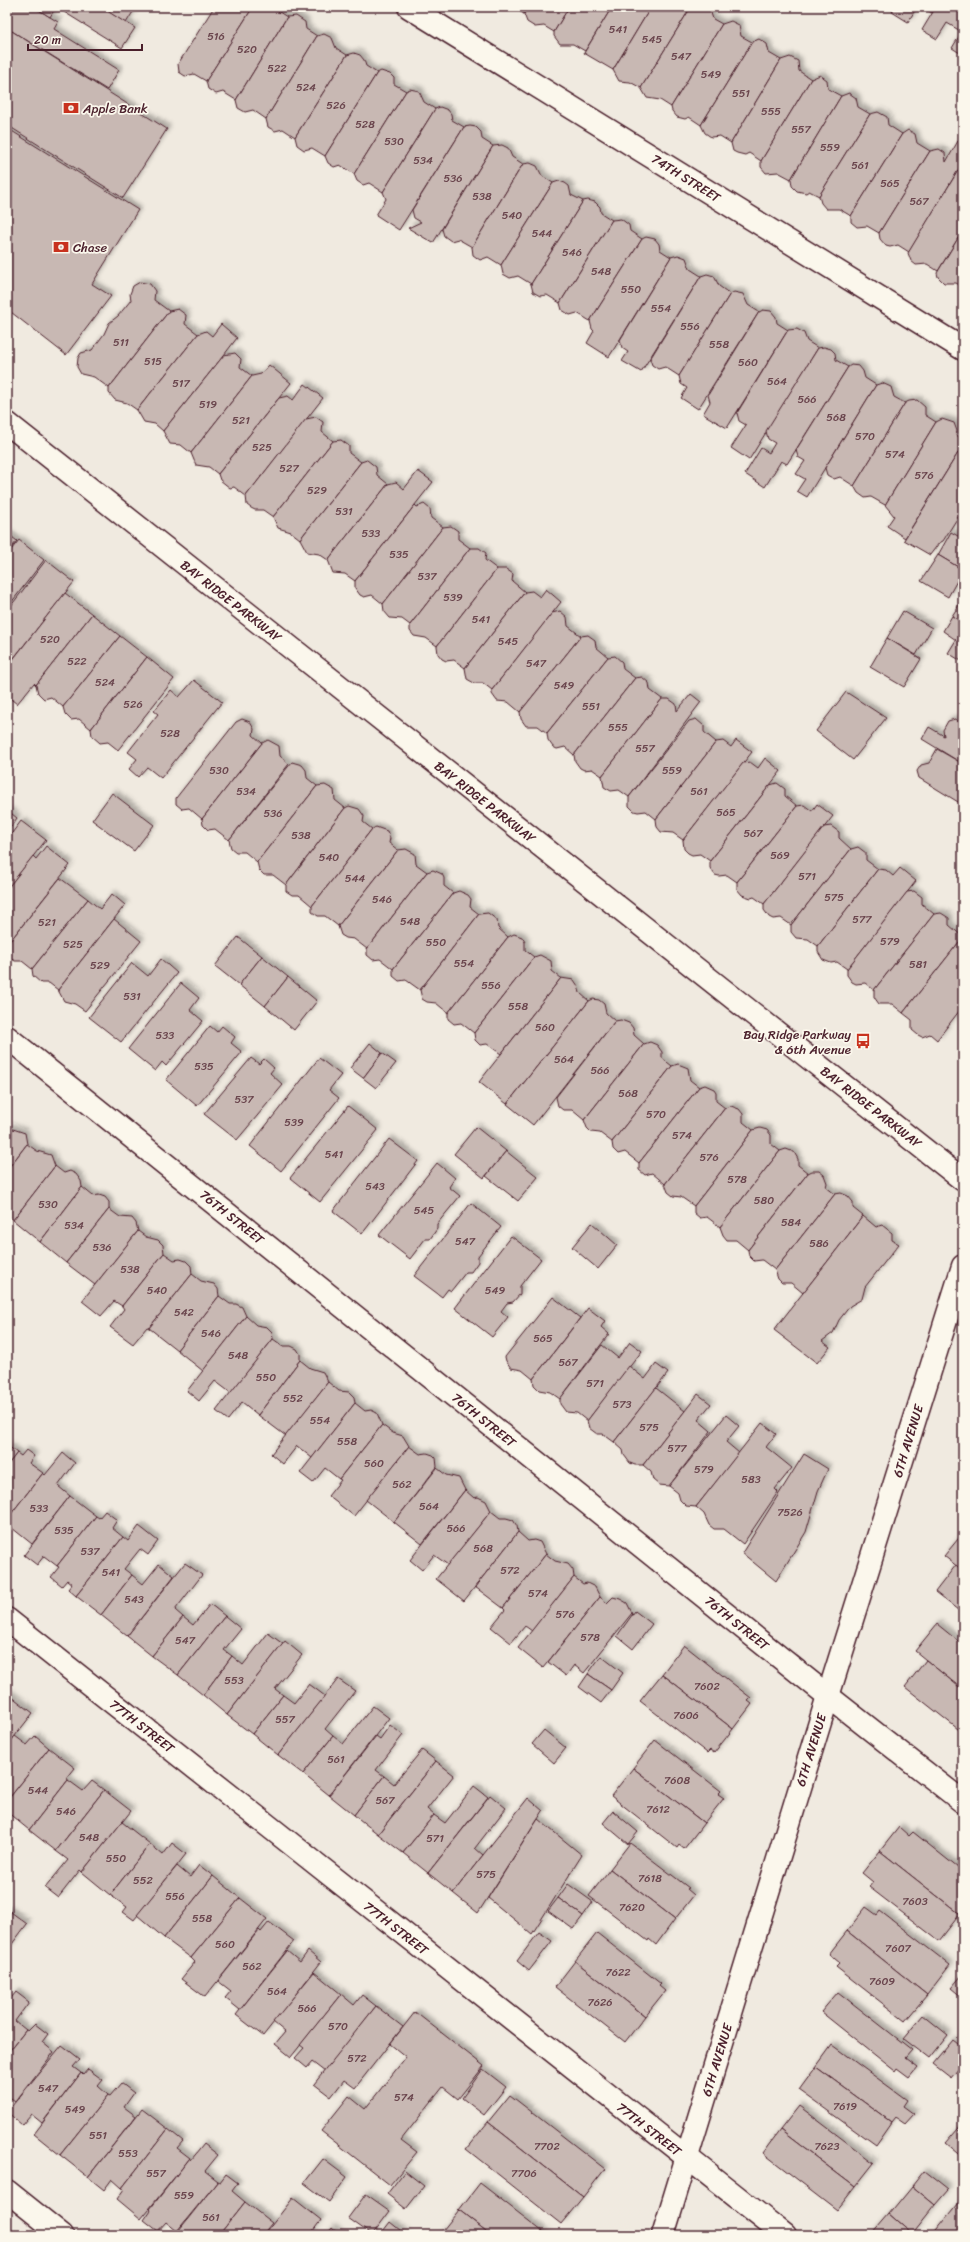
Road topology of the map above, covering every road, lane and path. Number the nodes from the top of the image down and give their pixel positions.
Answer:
1 (409, 7) edge
2 (963, 350) edge
3 (7, 423) edge
4 (7, 1037) edge
5 (963, 1180) edge
6 (963, 1266) edge
7 (7, 1619) edge
8 (828, 1696) junction
9 (963, 1802) edge
10 (687, 2158) junction
11 (7, 2191) edge
12 (62, 2235) edge
13 (663, 2235) edge
14 (785, 2235) edge

1 - 2 street, 74TH STREET
3 - 5 street, BAY RIDGE PARKWAY
4 - 8 street, 76TH STREET
6 - 8 street, 6TH AVENUE
7 - 10 street, 77TH STREET
8 - 9 street, 76TH STREET
8 - 10 street, 6TH AVENUE
10 - 13 street, 6TH AVENUE
10 - 14 street, 77TH STREET
11 - 12 street

